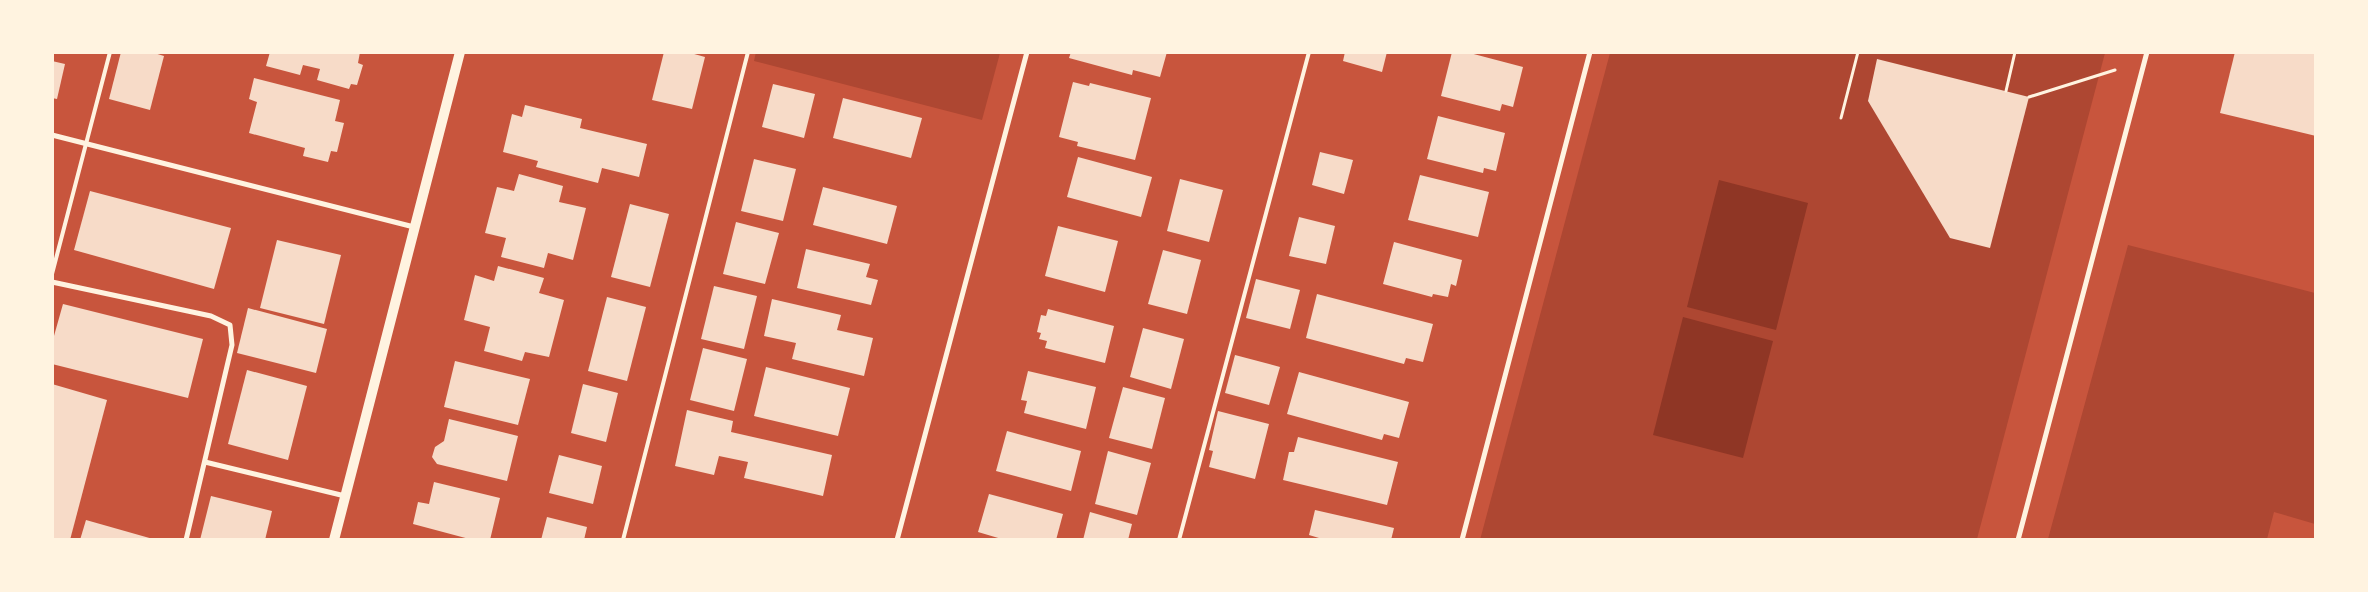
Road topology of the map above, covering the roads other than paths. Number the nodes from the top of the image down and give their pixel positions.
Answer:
1 (110, 52) edge
2 (460, 52) edge
3 (748, 52) edge
4 (1027, 52) edge
5 (1309, 52) edge
6 (1590, 52) edge
7 (2147, 52) edge
8 (52, 135) edge
9 (87, 144) junction
10 (414, 227) junction
11 (52, 274) edge
12 (52, 282) edge
13 (205, 462) junction
14 (345, 496) junction
15 (186, 540) edge
16 (334, 540) edge
17 (622, 540) edge
18 (898, 540) edge
19 (1178, 540) edge
20 (1462, 540) edge
21 (2018, 540) edge

1 - 9 lane
2 - 10 main road
3 - 17 lane
4 - 18 street
5 - 19 lane
6 - 20 street
7 - 21 street
8 - 9 street
9 - 10 street
9 - 11 lane
10 - 14 main road
12 - 13 street
13 - 14 street
13 - 15 street
14 - 16 main road

